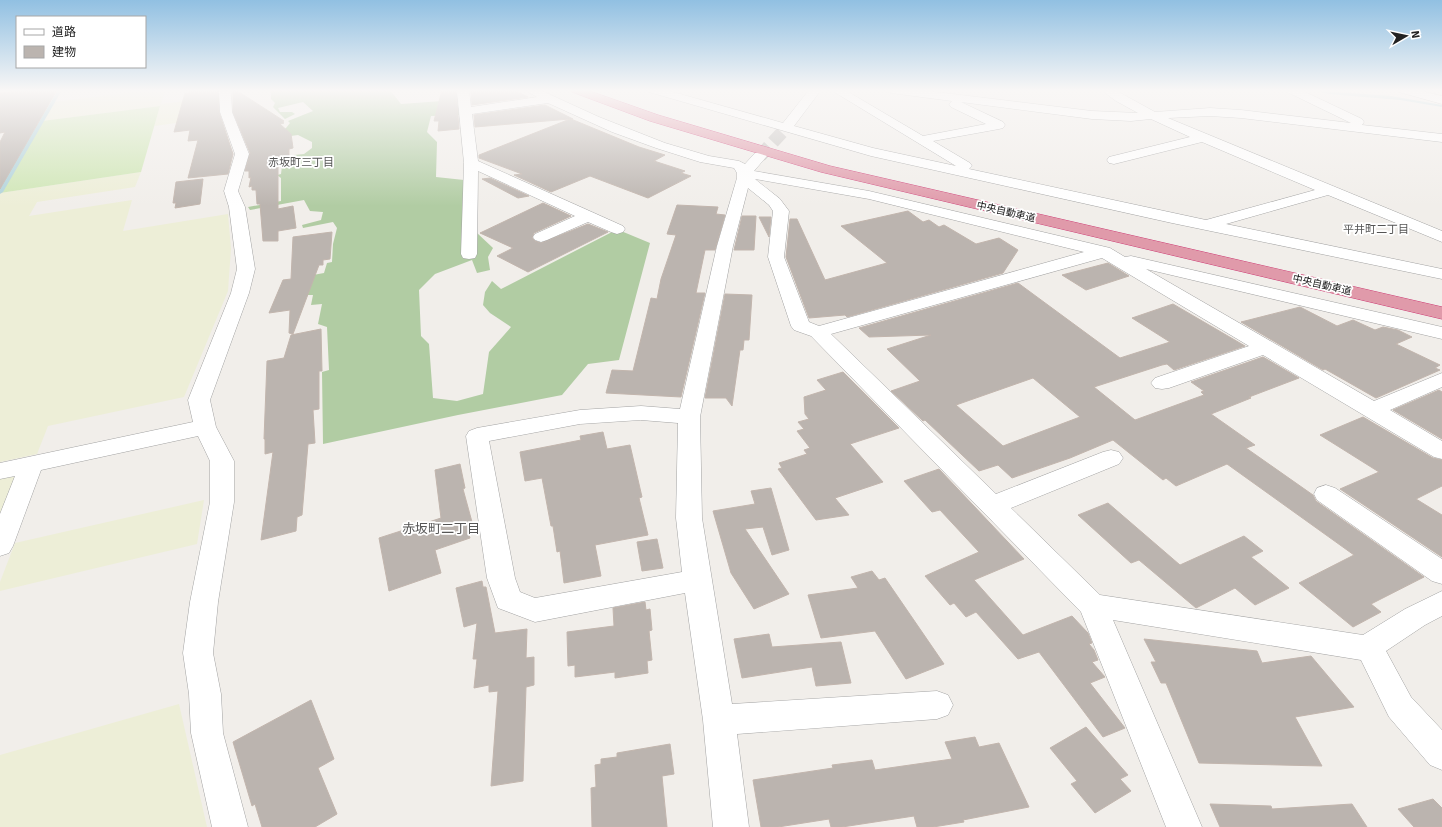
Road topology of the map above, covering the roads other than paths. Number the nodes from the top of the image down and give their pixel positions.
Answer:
1 (232, 129) edge
2 (467, 129) edge
3 (616, 129) edge
4 (690, 129) edge
5 (720, 129) edge
6 (788, 129) edge
7 (901, 129) edge
8 (980, 129) edge
9 (1183, 129) edge
10 (1364, 129) edge
11 (1373, 129) edge
12 (1376, 130) junction
13 (1204, 138) junction
14 (1442, 138) edge
15 (920, 140) junction
16 (760, 156) tunnel mouth
17 (1114, 160) dead end
18 (471, 164) junction
19 (744, 175) junction
20 (982, 177) junction
21 (1329, 190) junction
22 (588, 216) junction
23 (1209, 225) junction
24 (617, 229) dead end
25 (525, 230) dead end
26 (1442, 237) edge
27 (470, 254) dead end
28 (1109, 255) junction
29 (1442, 274) edge
30 (1442, 298) edge
31 (1442, 313) edge
32 (818, 332) junction
33 (1442, 333) edge
34 (1266, 347) junction
35 (1442, 378) edge
36 (1162, 383) dead end
37 (1372, 410) junction
38 (689, 417) junction
39 (205, 427) junction
40 (1442, 451) edge
41 (1111, 458) dead end
42 (32, 464) junction
43 (0, 471) edge
44 (1326, 494) dead end
45 (994, 506) junction
46 (0, 546) edge
47 (1442, 573) edge
48 (697, 580) junction
49 (1442, 603) edge
50 (1092, 605) junction
51 (1370, 649) junction
52 (936, 705) dead end
53 (719, 720) junction
54 (1442, 754) edge
55 (230, 827) edge
56 (731, 827) edge
57 (1184, 827) edge

1 - 39 street
2 - 18 street
3 - 19 street
4 - 31 highway, 中央自動車道
5 - 30 highway, 中央自動車道
6 - 20 street
7 - 15 street
8 - 15 street
9 - 13 street
10 - 12 street
11 - 12 street
12 - 14 street
13 - 17 street
13 - 21 street
15 - 20 street
16 - 19 street
18 - 22 street
18 - 27 street
19 - 28 street
19 - 32 street
19 - 38 street
20 - 23 street
21 - 23 street
21 - 26 street
22 - 24 street
22 - 25 street
23 - 29 street
28 - 32 street
28 - 33 street
28 - 34 street
32 - 45 street
34 - 36 street
34 - 37 street
35 - 37 street
37 - 40 street
38 - 48 street
38 - 48 street
39 - 42 street
39 - 55 street
41 - 45 street
42 - 43 street
42 - 46 street
44 - 47 street
45 - 50 street
48 - 53 street
49 - 51 street
50 - 51 street
50 - 57 street
51 - 54 street
52 - 53 street
53 - 56 street

